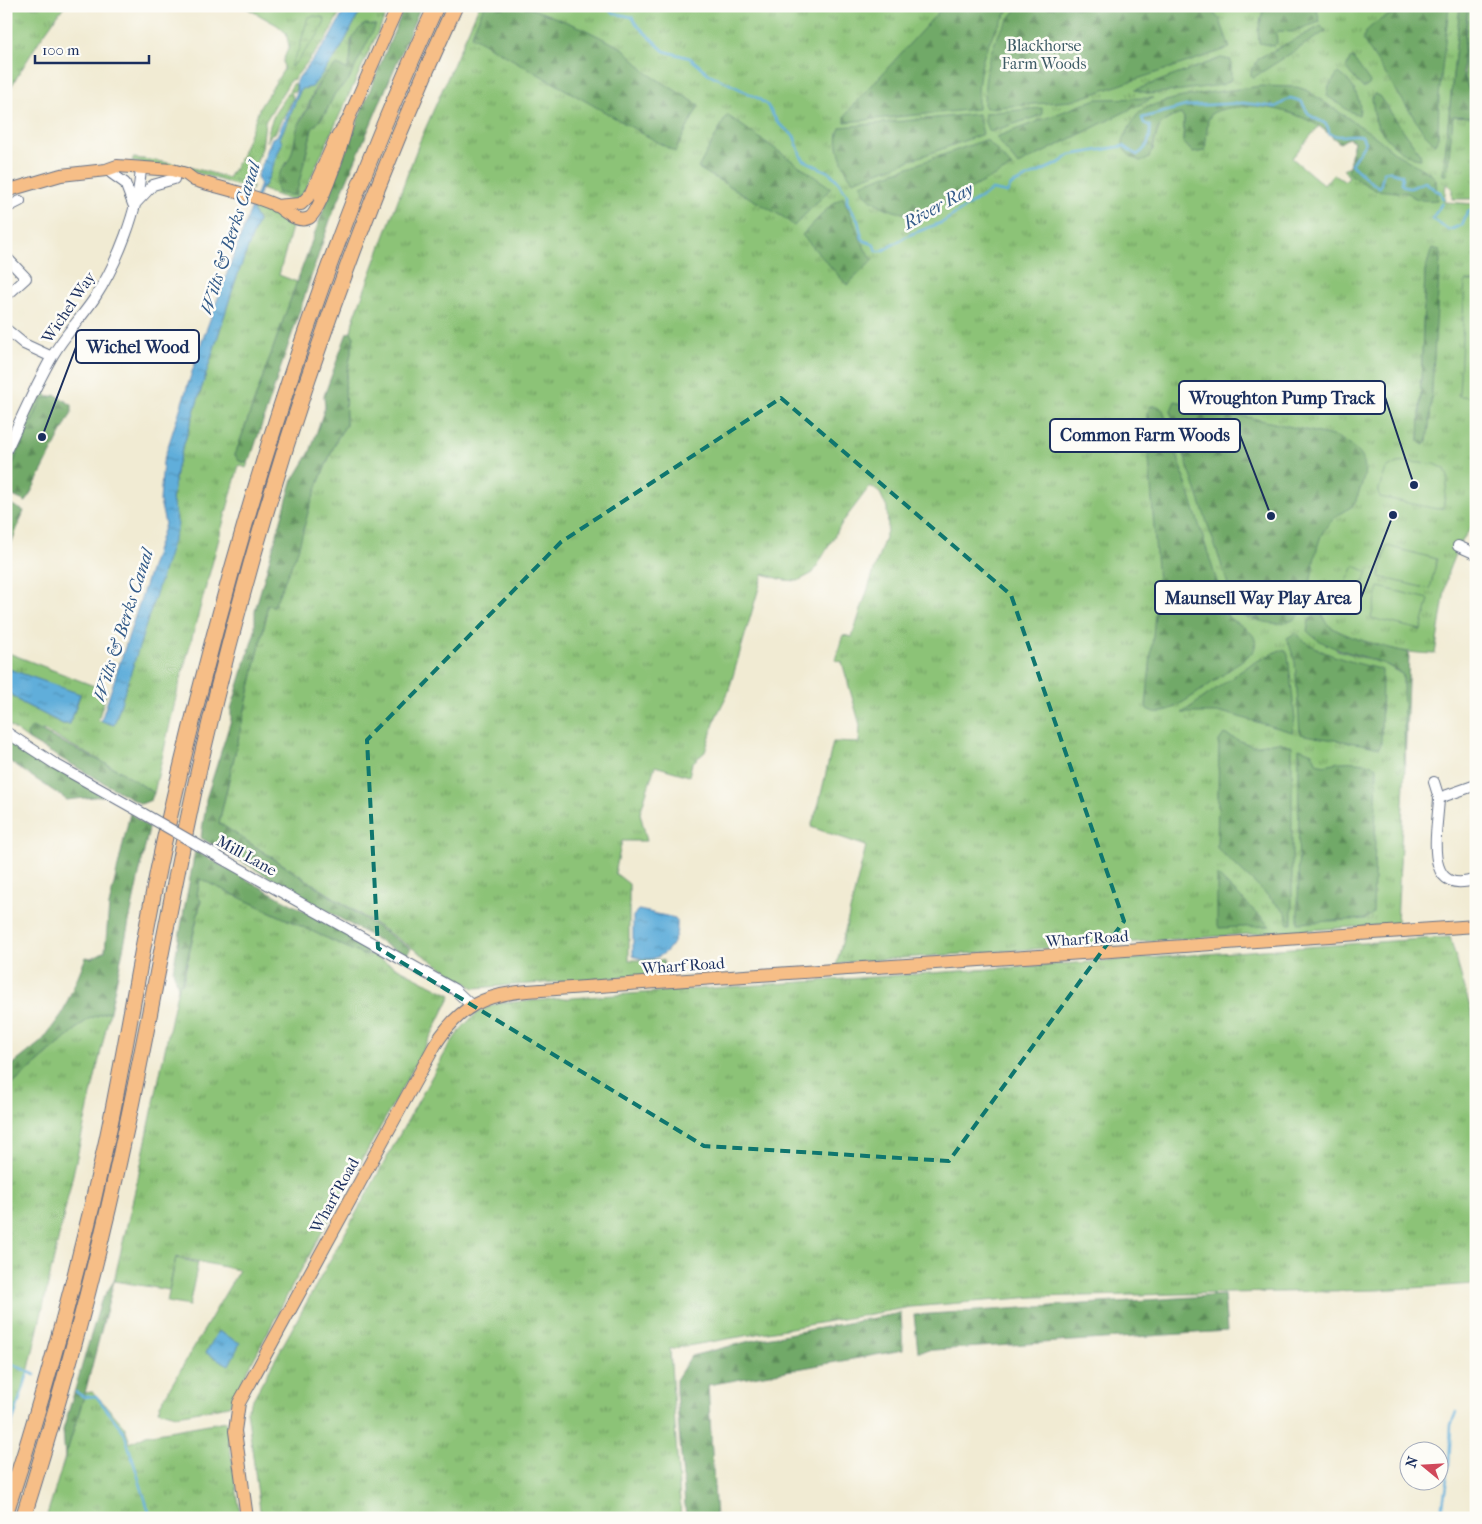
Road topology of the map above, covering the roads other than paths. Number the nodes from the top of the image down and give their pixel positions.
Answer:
1 (398, 6) edge
2 (436, 6) edge
3 (455, 6) edge
4 (348, 120) junction
5 (109, 171) junction
6 (140, 171) junction
7 (174, 179) junction
8 (194, 180) junction
9 (6, 191) edge
10 (20, 201) dead end
11 (133, 205) junction
12 (275, 206) junction
13 (6, 208) edge
14 (6, 257) edge
15 (6, 296) edge
16 (6, 329) edge
17 (52, 357) junction
18 (6, 452) edge
19 (1458, 546) dead end
20 (1476, 554) edge
21 (6, 732) edge
22 (1434, 782) dead end
23 (1476, 784) edge
24 (1439, 798) junction
25 (1476, 879) edge
26 (1476, 926) edge
27 (471, 1005) junction
28 (6, 1512) edge
29 (23, 1518) edge
30 (247, 1518) edge

1 - 4 main road
2 - 28 highway
3 - 29 highway
4 - 12 main road
4 - 12 main road
5 - 6 main road
5 - 9 main road
5 - 11 street
6 - 7 main road
6 - 8 main road
6 - 11 street, Wichel Way
7 - 8 main road
7 - 11 street
8 - 12 main road
10 - 13 street
11 - 17 street, Wichel Way
14 - 15 street
16 - 17 street
17 - 18 street, Wichel Way
19 - 20 street
21 - 27 street, Mill Lane, bridge
22 - 24 street
23 - 24 street
24 - 25 street
26 - 27 main road, Wharf Road
27 - 30 main road, Wharf Road

